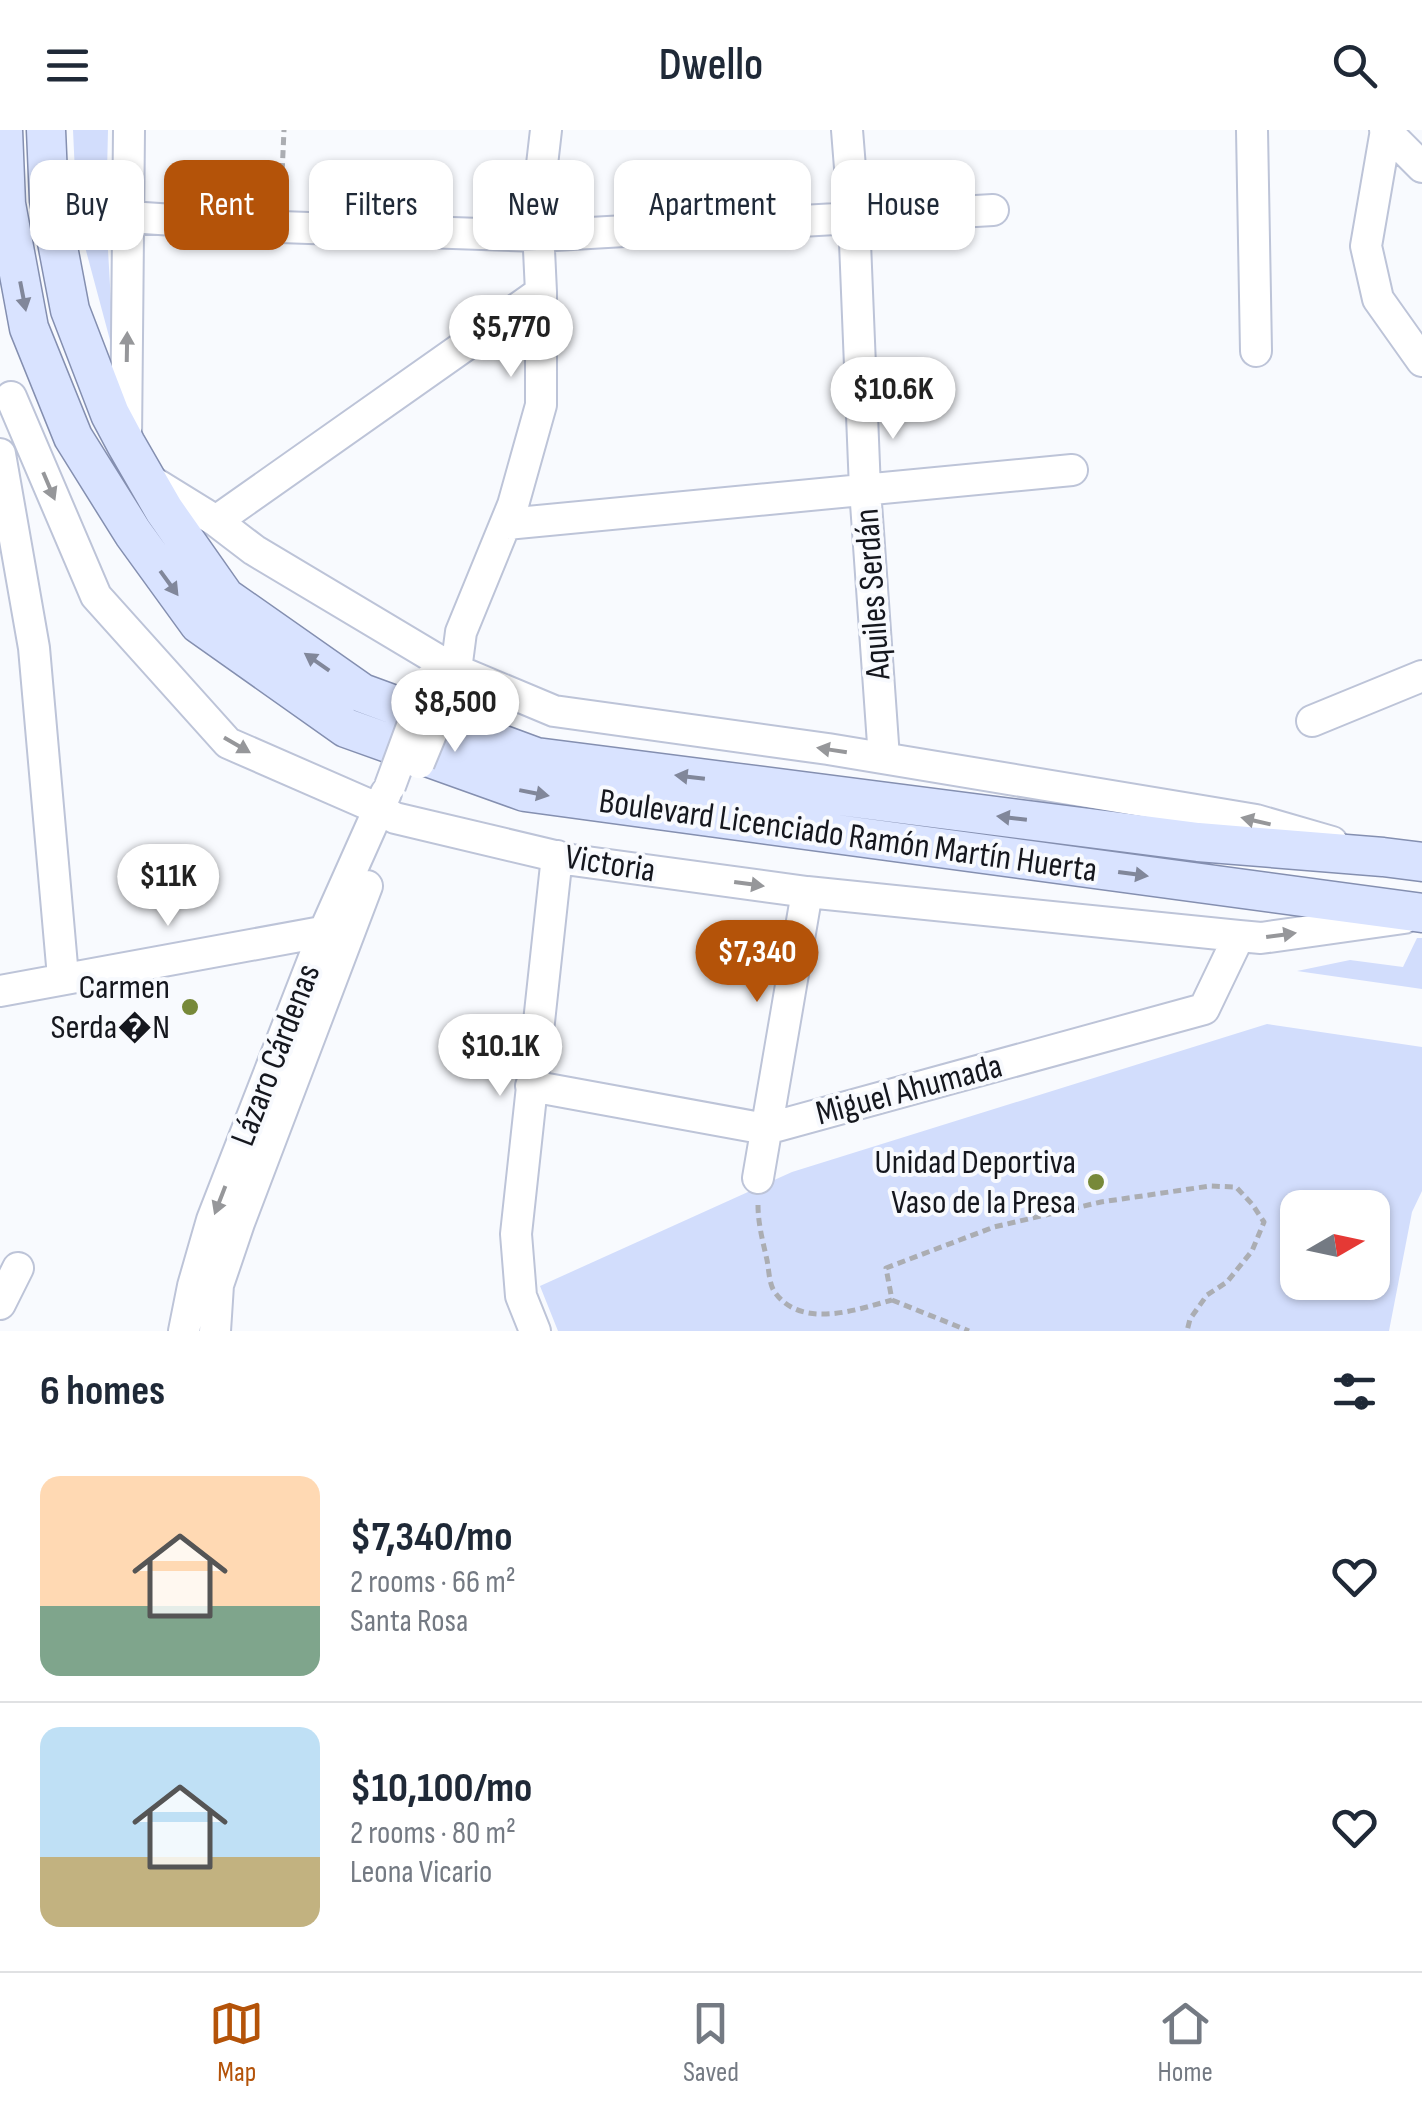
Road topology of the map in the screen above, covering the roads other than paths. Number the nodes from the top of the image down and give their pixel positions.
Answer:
1 (3, 130) edge
2 (46, 130) edge
3 (129, 130) edge
4 (546, 130) edge
5 (847, 130) edge
6 (1252, 130) edge
7 (1386, 130) edge
8 (129, 160) edge
9 (543, 160) edge
10 (849, 160) edge
11 (1422, 167) edge
12 (993, 210) dead end
13 (975, 211) edge
14 (144, 218) edge
15 (831, 219) edge
16 (594, 233) edge
17 (473, 234) edge
18 (129, 250) edge
19 (539, 250) edge
20 (855, 250) edge
21 (541, 292) junction
22 (1256, 351) dead end
23 (1422, 361) edge
24 (53, 389) junction
25 (6, 398) edge
26 (126, 444) junction
27 (0, 454) edge
28 (1072, 470) dead end
29 (146, 478) junction
30 (866, 490) junction
31 (216, 521) junction
32 (506, 524) junction
33 (443, 676) junction
34 (1422, 676) edge
35 (1312, 721) dead end
36 (884, 758) junction
37 (392, 802) junction
38 (557, 856) junction
39 (1383, 857) junction
40 (1422, 862) edge
41 (808, 892) junction
42 (1422, 914) edge
43 (337, 929) junction
44 (1240, 936) junction
45 (63, 977) junction
46 (0, 990) edge
47 (532, 1086) junction
48 (766, 1129) junction
49 (758, 1178) road end
50 (18, 1268) dead end
51 (0, 1304) edge
52 (184, 1331) edge
53 (215, 1331) edge
54 (534, 1331) edge

1 -> 24 main road, Boulevard Licenciado Ramón Martín Huerta
2 - 26 main road, Boulevard Licenciado Ramón Martín Huerta
3 - 8 street
4 - 9 street, Lázaro Cárdenas
5 - 10 street, Aquiles Serdán
6 - 22 street
7 - 11 street
7 - 23 street
12 - 13 street
14 - 17 street
15 - 16 street
26 -> 18 street
19 - 21 street, Lázaro Cárdenas
20 - 30 street, Aquiles Serdán
21 - 31 street
21 - 32 street, Lázaro Cárdenas
24 - 25 street
24 -> 42 main road, Boulevard Licenciado Ramón Martín Huerta
25 -> 37 street, Victoria
26 - 29 main road, Boulevard Licenciado Ramón Martín Huerta
27 - 45 street
28 - 30 street
29 - 31 street
39 -> 29 main road, Boulevard Licenciado Ramón Martín Huerta
30 - 32 street
30 - 36 street, Aquiles Serdán
31 - 33 street
32 - 33 street, Lázaro Cárdenas
36 -> 33 street
33 - 37 street, Lázaro Cárdenas, bridge
34 - 35 street
39 -> 36 street
37 - 38 street, Victoria
37 - 43 street, Lázaro Cárdenas
38 -> 41 street, Victoria
38 - 47 street
39 - 40 main road, Boulevard Licenciado Ramón Martín Huerta
41 - 44 street, Victoria
41 - 48 street
44 -> 42 street, Victoria
43 - 45 street
43 -> 52 street, Lázaro Cárdenas
43 - 53 street, Lázaro Cárdenas
44 - 48 street, Miguel Ahumada
45 - 46 street
47 - 48 street, Miguel Ahumada
47 - 54 street
48 - 49 street
50 - 51 street

